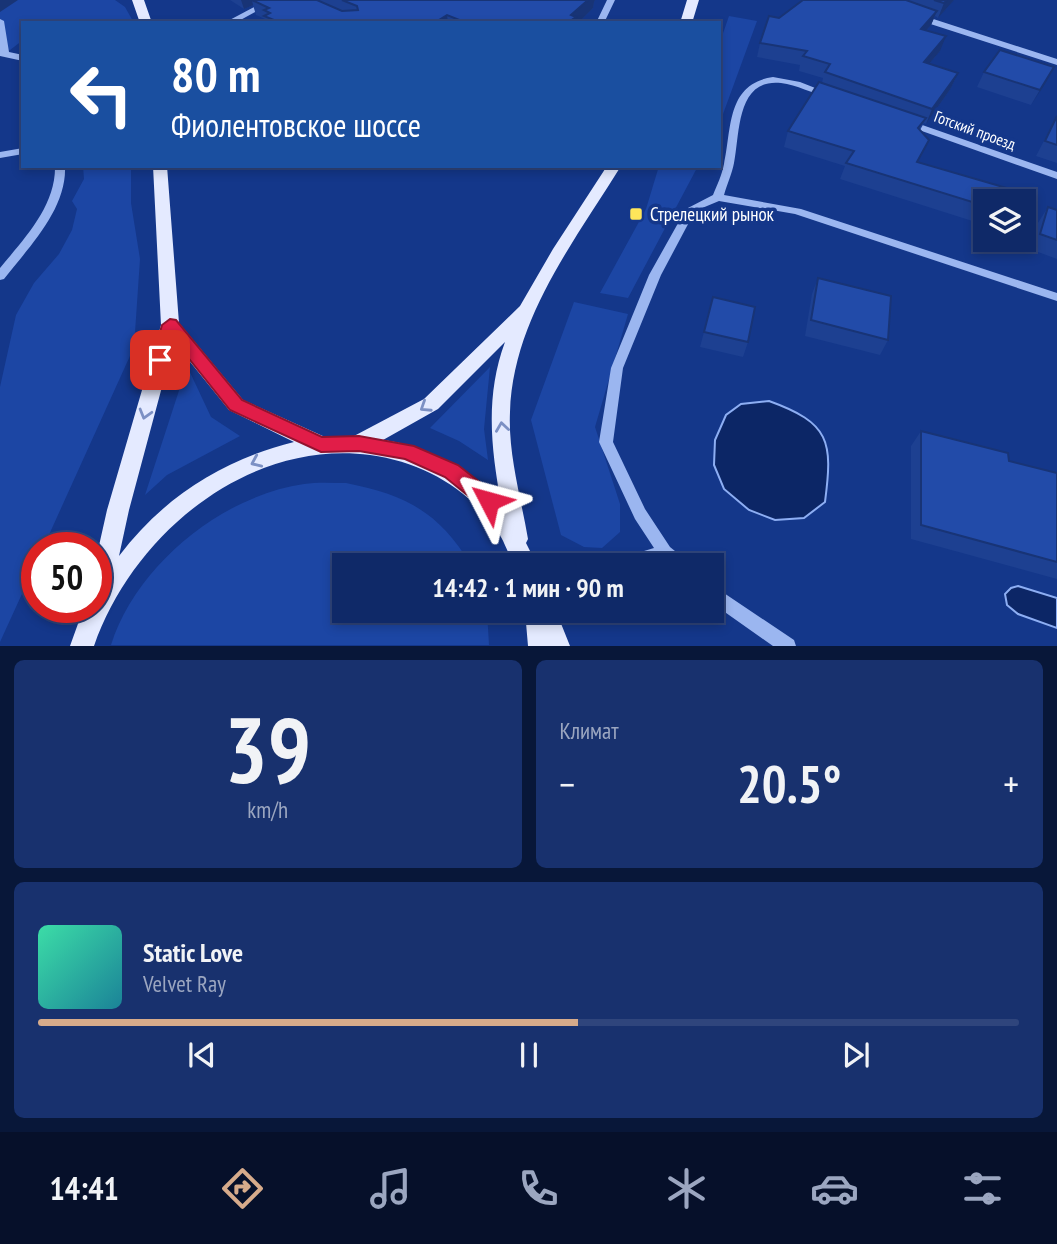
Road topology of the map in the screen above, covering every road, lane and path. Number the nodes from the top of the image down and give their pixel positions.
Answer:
1 (138, 0) edge
2 (273, 0) edge
3 (611, 0) edge
4 (693, 0) edge
5 (910, 14) edge
6 (0, 21) edge
7 (145, 21) edge
8 (232, 21) edge
9 (601, 21) edge
10 (687, 21) edge
11 (3, 54) edge
12 (21, 58) edge
13 (1057, 62) edge
14 (840, 99) edge
15 (891, 117) edge
16 (21, 151) edge
17 (0, 155) edge
18 (60, 168) edge
19 (160, 168) edge
20 (613, 168) edge
21 (1057, 176) edge
22 (718, 197) junction
23 (0, 276) edge
24 (1057, 297) edge
25 (527, 309) junction
26 (170, 325) junction
27 (359, 443) junction
28 (321, 444) junction
29 (112, 537) edge
30 (518, 543) junction
31 (665, 552) joint
32 (522, 553) edge
33 (662, 553) edge
34 (112, 583) edge
35 (724, 601) edge
36 (90, 623) edge
37 (538, 623) edge
38 (549, 623) edge
39 (82, 646) edge
40 (540, 646) edge
41 (558, 646) edge
42 (788, 646) edge

1 - 7 main road
2 - 8 street
3 - 9 street
4 - 10 main road
5 - 13 street
6 - 11 street
11 - 12 street
14 - 22 street
15 - 21 street, Готский проезд
16 - 17 street
18 - 23 street
19 - 26 main road
20 - 25 main road
22 - 24 street
22 - 31 street
25 -> 27 main road
30 -> 25 main road
26 - 28 main road
26 -> 29 main road
27 - 28 main road
27 - 30 main road
28 -> 34 main road
30 - 32 main road
31 - 33 street
35 - 42 street
36 - 39 main road
37 - 40 main road
38 - 41 main road

